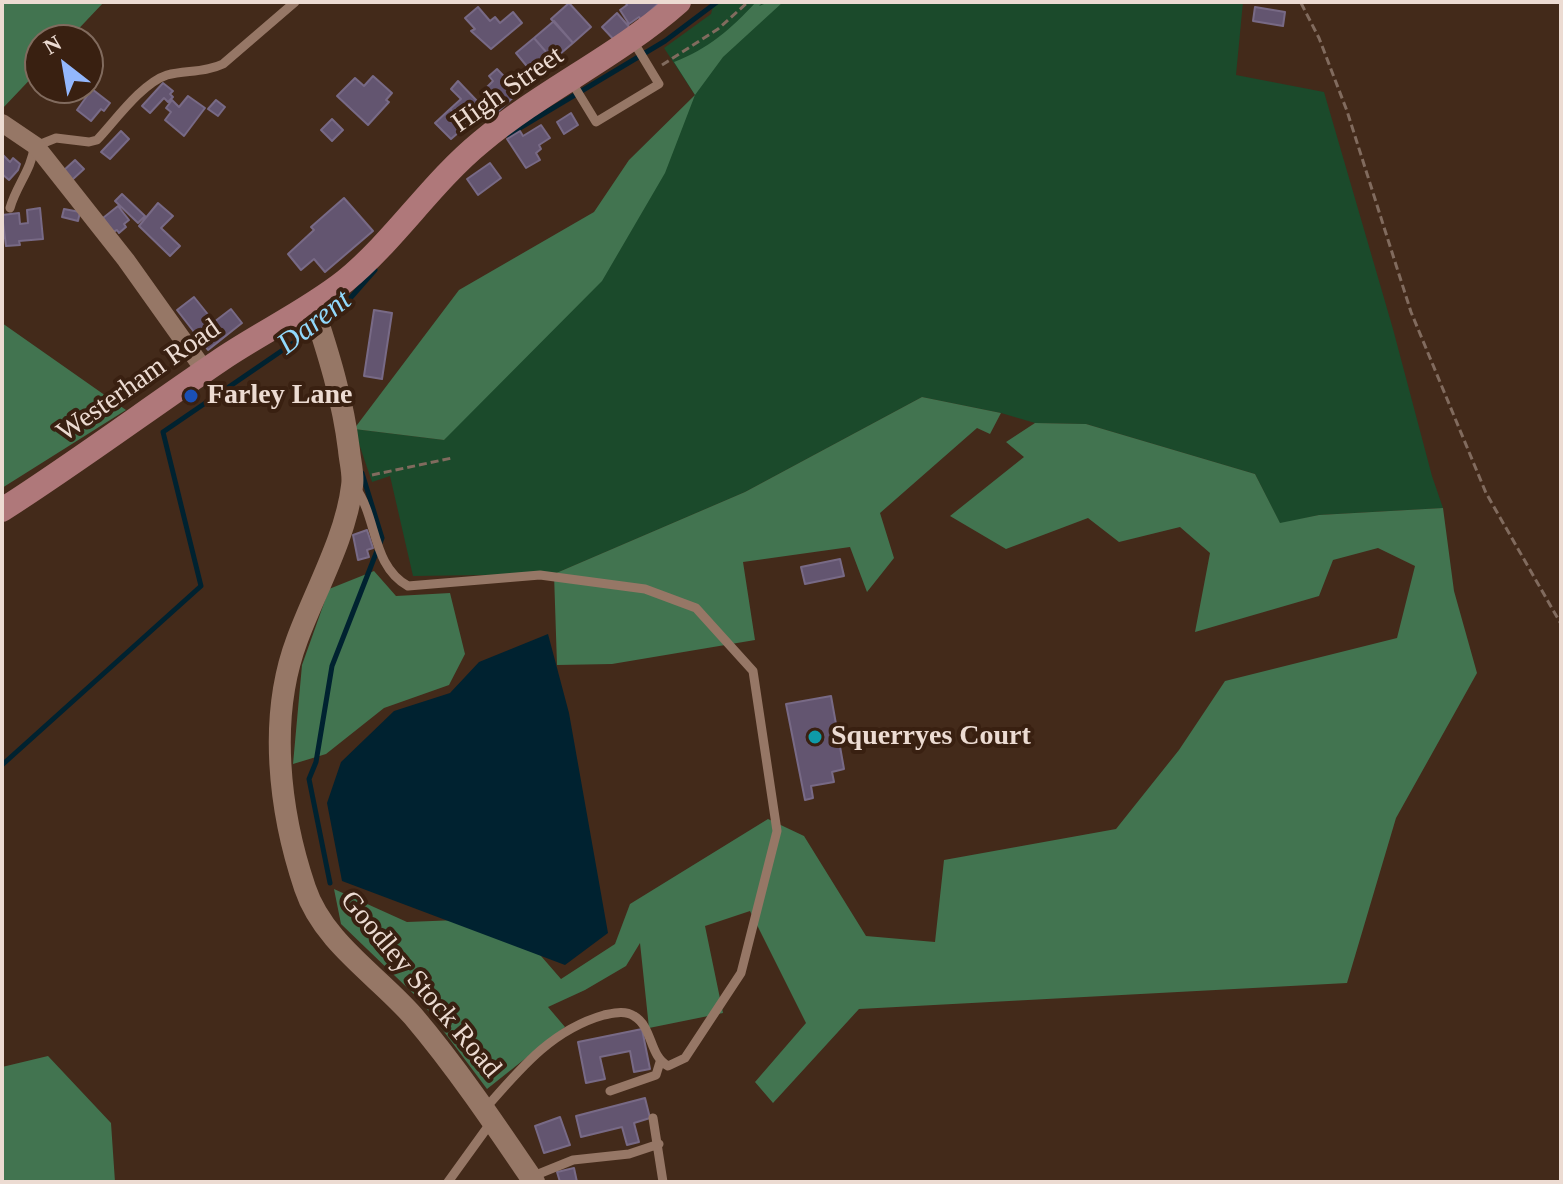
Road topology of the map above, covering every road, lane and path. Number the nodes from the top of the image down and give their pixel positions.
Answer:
1 (295, 2) edge
2 (679, 2) edge
3 (748, 2) edge
4 (1300, 2) edge
5 (1308, 2) edge
6 (635, 46) junction
7 (650, 68) junction
8 (576, 91) junction
9 (2, 123) edge
10 (35, 145) junction
11 (10, 208) dead end
12 (314, 309) junction
13 (205, 371) junction
14 (452, 458) dead end
15 (352, 482) junction
16 (2, 510) edge
17 (1561, 624) edge
18 (660, 1062) junction
19 (610, 1091) dead end
20 (488, 1116) junction
21 (653, 1118) dead end
22 (659, 1144) junction
23 (533, 1179) edge
24 (448, 1182) edge
25 (663, 1182) edge

1 - 10 lane
2 - 6 main road, High Street
3 - 7 path
4 - 5 path
4 - 17 path
6 - 7 lane
6 - 8 main road, High Street
7 - 8 lane
8 - 12 main road, High Street
9 - 10 street
10 - 11 lane
10 - 13 street
12 - 13 main road, Westerham Road
12 - 15 street, Goodley Stock Road
13 - 16 main road, Westerham Road
14 - 15 path
15 - 18 lane
15 - 20 street, Goodley Stock Road
18 - 19 lane
18 - 20 lane
20 - 23 street, Goodley Stock Road
20 - 24 lane
21 - 22 lane
22 - 23 lane
22 - 25 lane

